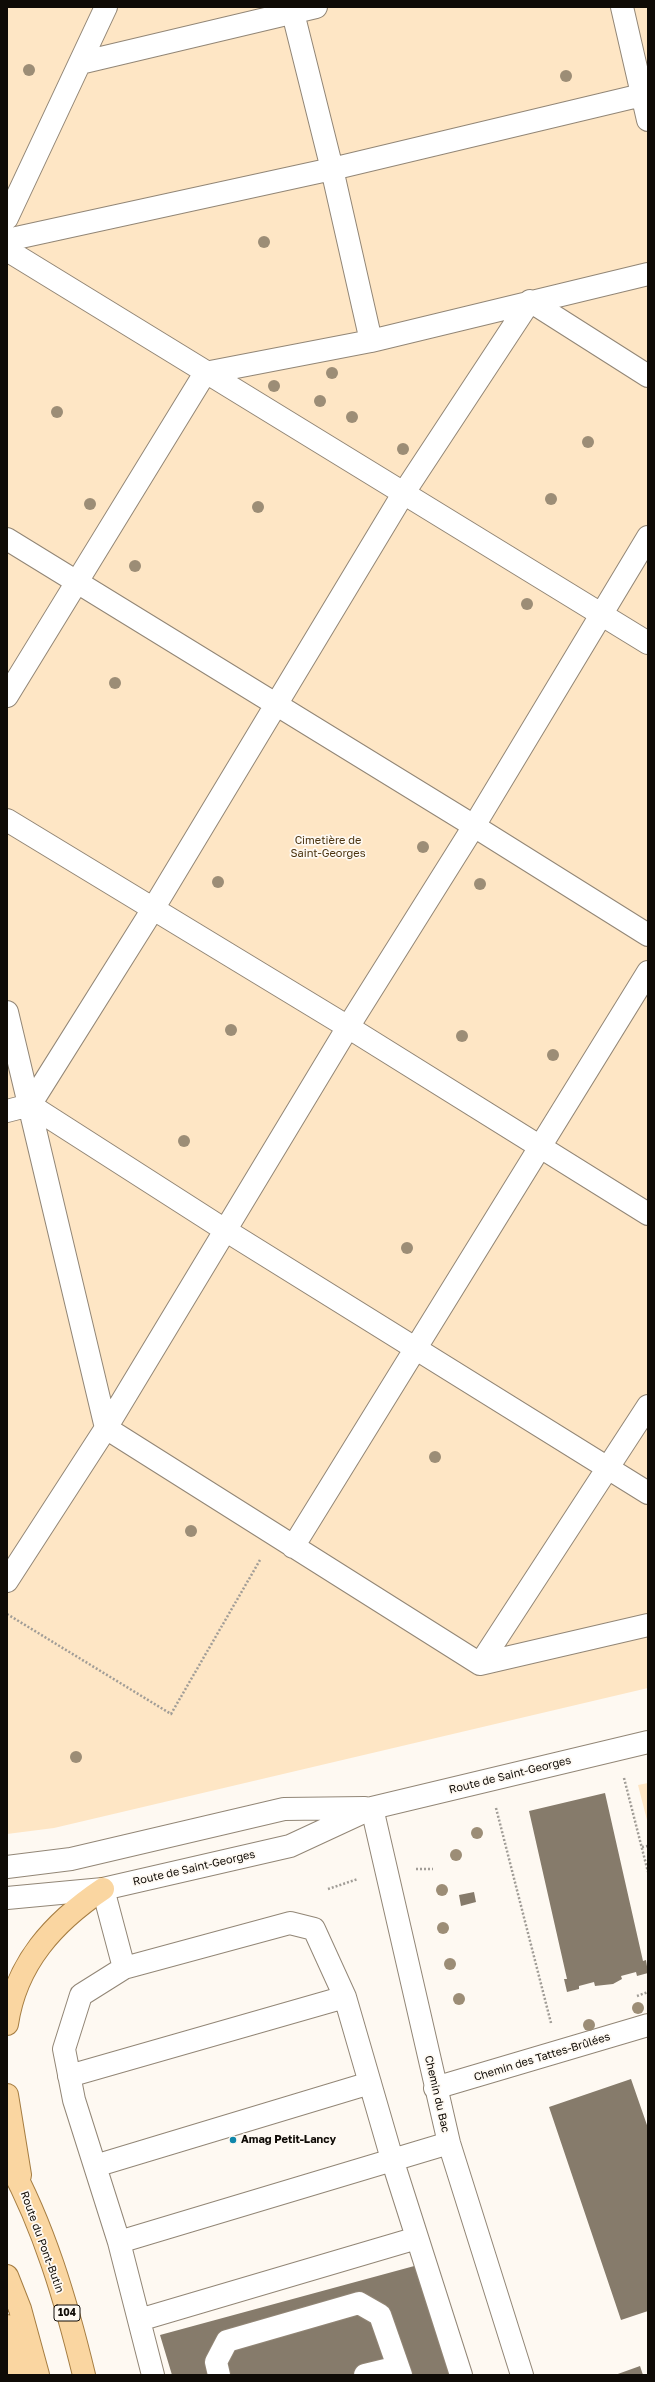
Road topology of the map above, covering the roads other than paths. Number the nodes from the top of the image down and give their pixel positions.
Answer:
1 (106, 7) edge
2 (316, 7) edge
3 (622, 7) edge
4 (293, 12) junction
5 (80, 63) junction
6 (642, 95) junction
7 (648, 120) edge
8 (332, 169) junction
9 (7, 218) edge
10 (7, 240) edge
11 (7, 250) edge
12 (648, 274) edge
13 (530, 301) junction
14 (371, 341) junction
15 (205, 373) junction
16 (648, 376) edge
17 (404, 494) junction
18 (648, 537) edge
19 (7, 538) edge
20 (78, 582) junction
21 (600, 614) junction
22 (648, 644) edge
23 (7, 696) edge
24 (277, 706) junction
25 (7, 820) edge
26 (474, 826) junction
27 (153, 909) junction
28 (648, 935) edge
29 (648, 972) edge
30 (7, 1012) edge
31 (348, 1027) junction
32 (30, 1105) junction
33 (7, 1111) edge
34 (541, 1147) junction
35 (648, 1214) edge
36 (225, 1230) junction
37 (415, 1348) junction
38 (648, 1406) edge
39 (106, 1428) junction
40 (609, 1469) junction
41 (648, 1493) edge
42 (293, 1548) junction
43 (7, 1581) edge
44 (648, 1625) edge
45 (480, 1664) junction
46 (648, 1742) edge
47 (372, 1808) junction
48 (7, 1867) edge
49 (103, 1889) junction
50 (7, 1898) edge
51 (124, 1968) junction
52 (345, 1997) junction
53 (7, 2024) edge
54 (648, 2025) edge
55 (69, 2076) junction
56 (370, 2083) junction
57 (435, 2088) junction
58 (7, 2095) edge
59 (449, 2143) junction
60 (7, 2159) edge
61 (392, 2159) junction
62 (95, 2166) junction
63 (22, 2186) junction
64 (417, 2238) junction
65 (119, 2242) junction
66 (7, 2276) edge
67 (139, 2320) junction
68 (7, 2326) edge
69 (399, 2371) edge
70 (17, 2375) edge
71 (38, 2375) edge
72 (84, 2375) edge
73 (153, 2375) edge
74 (219, 2375) edge
75 (365, 2375) edge
76 (461, 2375) edge
77 (522, 2375) edge

1 - 5 street
2 - 4 street
3 - 6 street
4 - 5 street
4 - 8 street
5 - 9 street
6 - 7 street
6 - 8 street
8 - 10 street
8 - 14 street
11 - 15 street
12 - 13 street
13 - 14 street
13 - 16 street
13 - 17 street
14 - 15 street
15 - 17 street
15 - 20 street
17 - 21 street
17 - 24 street
18 - 21 street
19 - 20 street
20 - 23 street
20 - 24 street
21 - 22 street
21 - 26 street
24 - 26 street
24 - 27 street
25 - 27 street
26 - 28 street
26 - 31 street
27 - 31 street
27 - 32 street
29 - 34 street
30 - 32 street
31 - 34 street
31 - 36 street
32 - 33 street
32 - 36 street
32 - 39 street
34 - 35 street
34 - 37 street
36 - 37 street
36 - 39 street
37 - 40 street
37 - 42 street
38 - 40 street
39 - 42 street
39 - 43 street
40 - 41 street
40 - 45 street
42 - 45 street
44 - 45 street
46 - 47 street, Route de Saint-Georges
47 - 48 street, Route de Saint-Georges
47 - 49 street, Route de Saint-Georges
47 - 57 street, Chemin du Bac
49 - 50 street, Route de Saint-Georges
49 - 51 street
49 - 53 main road
51 - 52 street
51 - 55 street
52 - 55 street
52 - 56 street
54 - 57 street, Chemin des Tattes-Brûlées
55 - 62 street
56 - 61 street
56 - 62 street
57 - 59 street, Chemin du Bac
58 - 63 main road
59 - 61 street
59 - 77 street, Chemin du Bac
60 - 63 main road, Route du Pont-Butin / 104
61 - 64 street
61 - 65 street
62 - 65 street
63 - 72 main road, Route du Pont-Butin / 104
64 - 67 street
64 - 76 street
65 - 67 street
66 - 71 main road
67 - 73 street
68 - 70 main road
69 - 74 street
69 - 75 street

